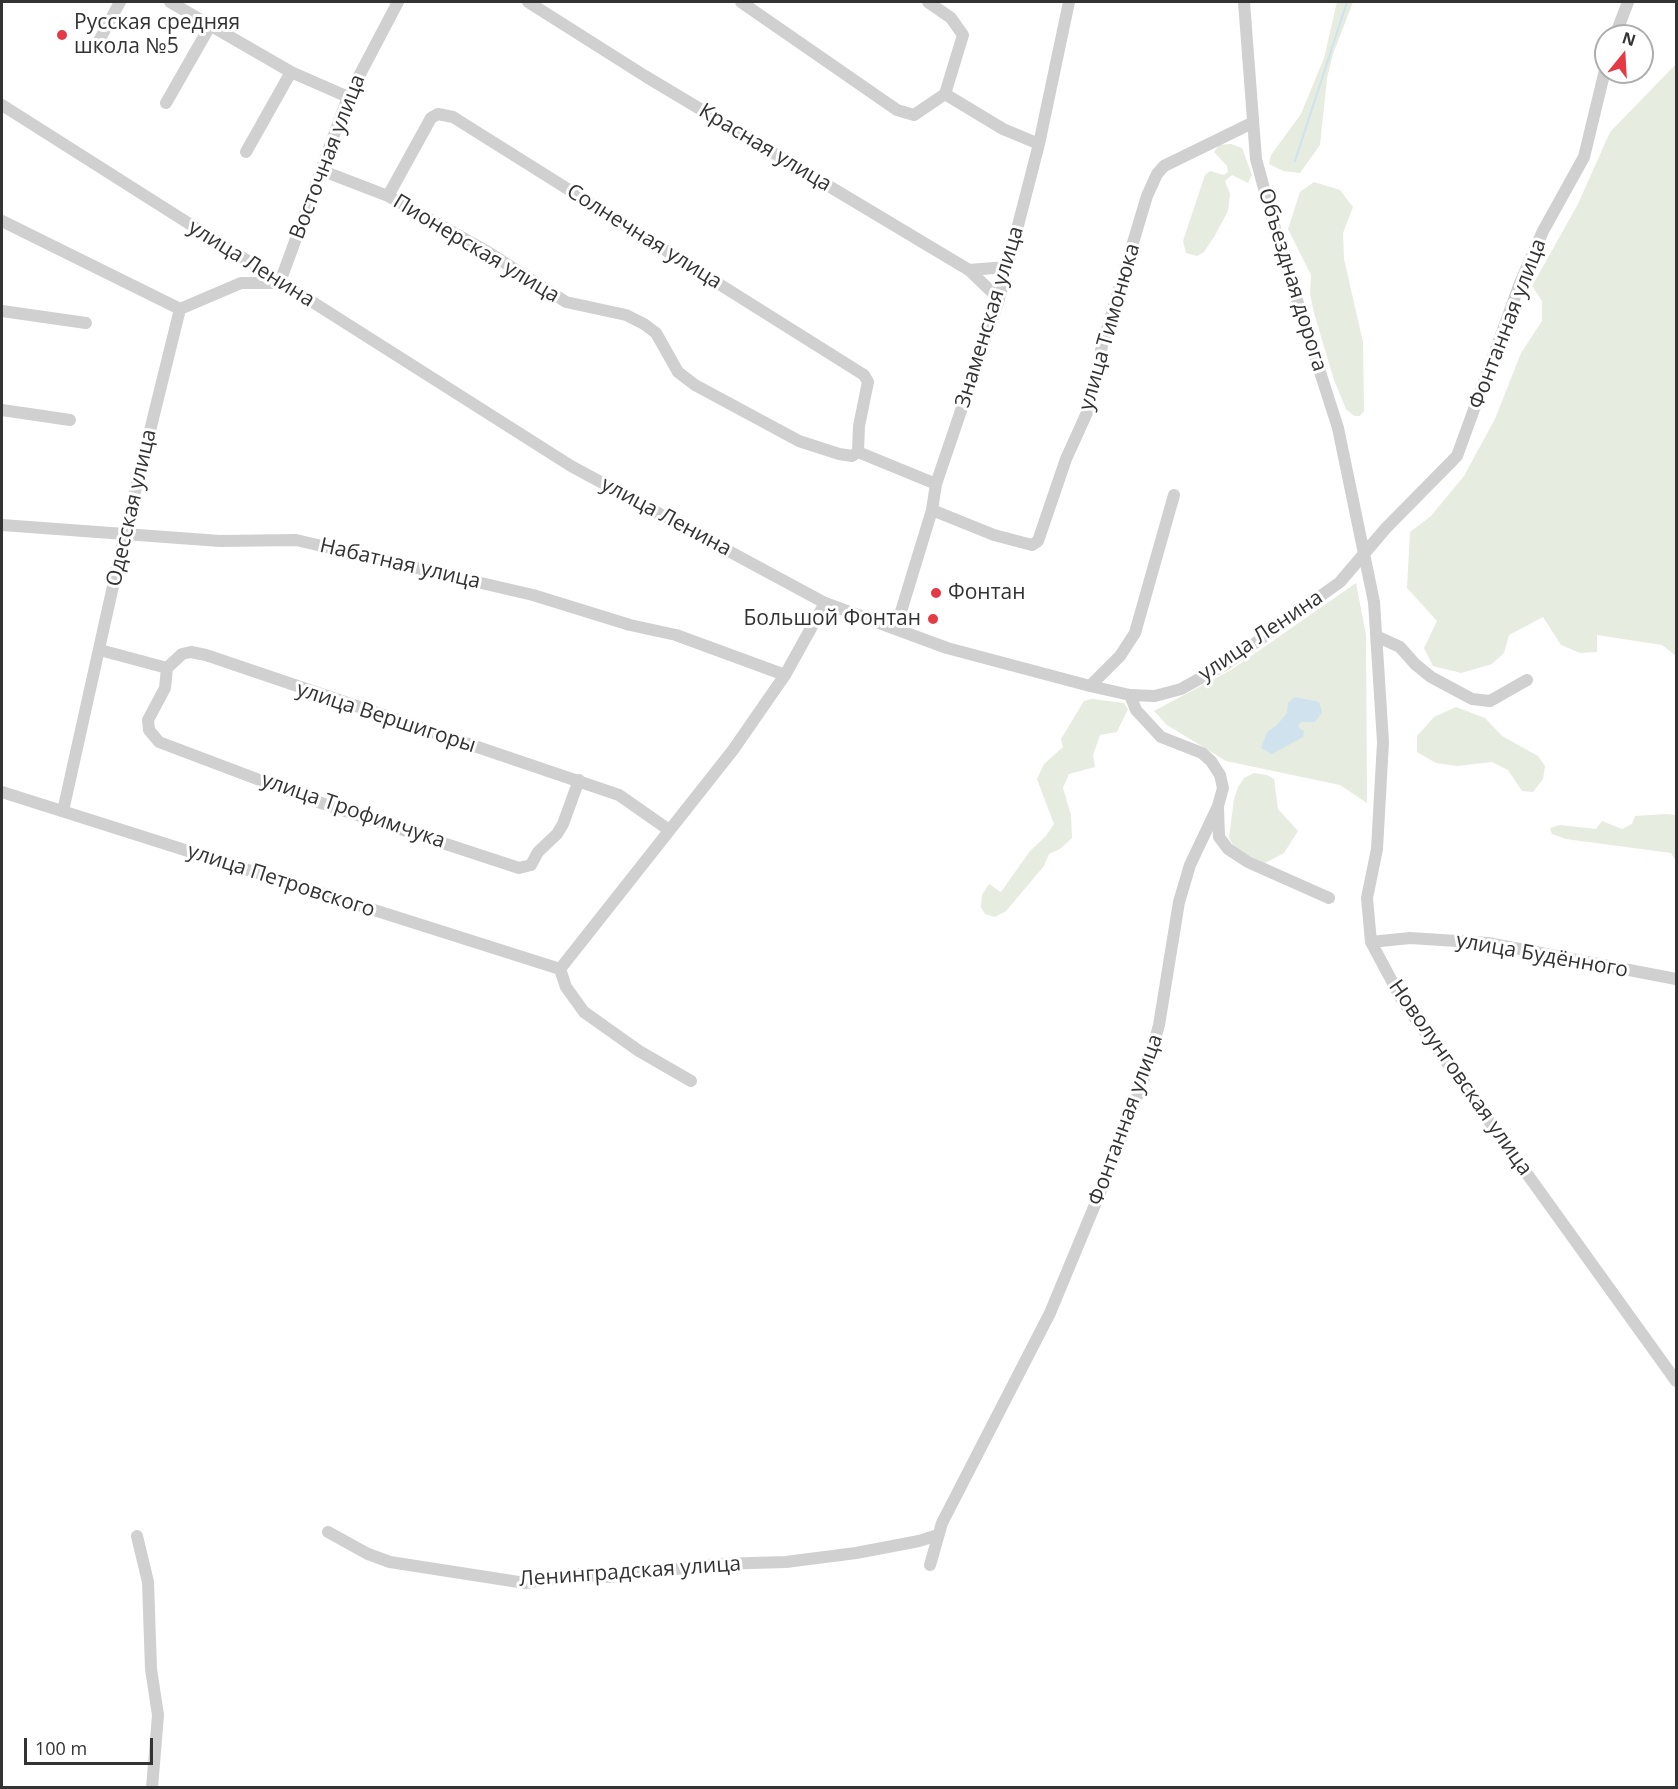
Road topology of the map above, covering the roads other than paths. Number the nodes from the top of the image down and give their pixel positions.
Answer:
1 (120, 2) edge
2 (170, 2) edge
3 (398, 2) edge
4 (528, 2) edge
5 (741, 2) edge
6 (928, 2) edge
7 (1069, 2) edge
8 (1244, 2) edge
9 (1628, 2) edge
10 (1620, 24) edge
11 (210, 26) junction
12 (94, 50) dead end
13 (291, 72) junction
14 (1602, 84) edge
15 (945, 94) junction
16 (348, 97) junction
17 (166, 103) dead end
18 (2, 105) edge
19 (1252, 123) junction
20 (1039, 144) junction
21 (246, 152) dead end
22 (323, 171) junction
23 (388, 196) junction
24 (2, 221) edge
25 (1007, 267) junction
26 (969, 270) junction
27 (280, 282) junction
28 (999, 299) junction
29 (180, 309) junction
30 (2, 311) edge
31 (86, 323) dead end
32 (2, 410) edge
33 (70, 420) dead end
34 (858, 452) junction
35 (936, 484) junction
36 (1174, 495) dead end
37 (932, 510) junction
38 (2, 525) edge
39 (125, 532) junction
40 (1366, 554) junction
41 (825, 603) junction
42 (896, 628) junction
43 (1378, 637) junction
44 (100, 650) junction
45 (168, 668) junction
46 (785, 675) junction
47 (1527, 680) dead end
48 (1090, 687) junction
49 (1130, 695) junction
50 (579, 780) junction
51 (2, 792) edge
52 (1218, 806) junction
53 (63, 811) junction
54 (1205, 828) junction
55 (669, 830) junction
56 (1219, 837) junction
57 (1329, 898) dead end
58 (1371, 942) junction
59 (561, 969) junction
60 (1675, 980) edge
61 (692, 1081) dead end
62 (1677, 1381) edge
63 (328, 1532) dead end
64 (938, 1535) junction
65 (138, 1536) dead end
66 (930, 1565) dead end
67 (152, 1788) edge

1 - 12 street
2 - 11 street
3 - 16 street, Восточная улица
4 - 26 street, Красная улица
5 - 15 street
6 - 15 street
7 - 20 street, Знаменская улица
8 - 19 street, Объездная дорога
9 - 10 street
11 - 13 street
11 - 17 street
13 - 16 street
13 - 21 street
14 - 40 street, Фонтанная улица
15 - 20 street
16 - 22 street, Восточная улица
18 - 27 street, улица Ленина
19 - 37 street, улица Тимонюка
19 - 40 street, Объездная дорога
20 - 25 street, Знаменская улица
22 - 23 street, Пионерская улица
22 - 27 street, Восточная улица
23 - 34 street, Пионерская улица
23 - 34 street, Солнечная улица
24 - 29 street
25 - 26 street
25 - 28 street, Знаменская улица
26 - 28 street, Красная улица
27 - 29 street
27 - 41 street, улица Ленина
28 - 35 street, Знаменская улица
29 - 39 street, Одесская улица
30 - 31 street
32 - 33 street
34 - 35 street, Пионерская улица
35 - 37 street, Знаменская улица
36 - 48 street
37 - 42 street, Знаменская улица
38 - 39 street, Набатная улица
39 - 44 street, Одесская улица
39 - 46 street, Набатная улица
40 - 43 street, Новолунговская улица
40 - 49 street, улица Ленина
41 - 42 street, улица Ленина
41 - 46 street
42 - 48 street, улица Ленина
43 - 47 street
43 - 58 street, Новолунговская улица
44 - 45 street
44 - 53 street, Одесская улица
45 - 50 street, улица Вершигоры
45 - 50 street, улица Трофимчука
46 - 55 street
48 - 49 street, улица Ленина
49 - 52 street, Фонтанная улица
50 - 55 street, улица Вершигоры
51 - 53 street, улица Петровского
52 - 54 street, Фонтанная улица
52 - 56 street
53 - 59 street, улица Петровского
54 - 56 street
54 - 64 street, Фонтанная улица
55 - 59 street
56 - 57 street
58 - 60 street, улица Будённого
58 - 62 street, Новолунговская улица
59 - 61 street
63 - 64 street, Ленинградская улица
64 - 66 street, Фонтанная улица
65 - 67 street

